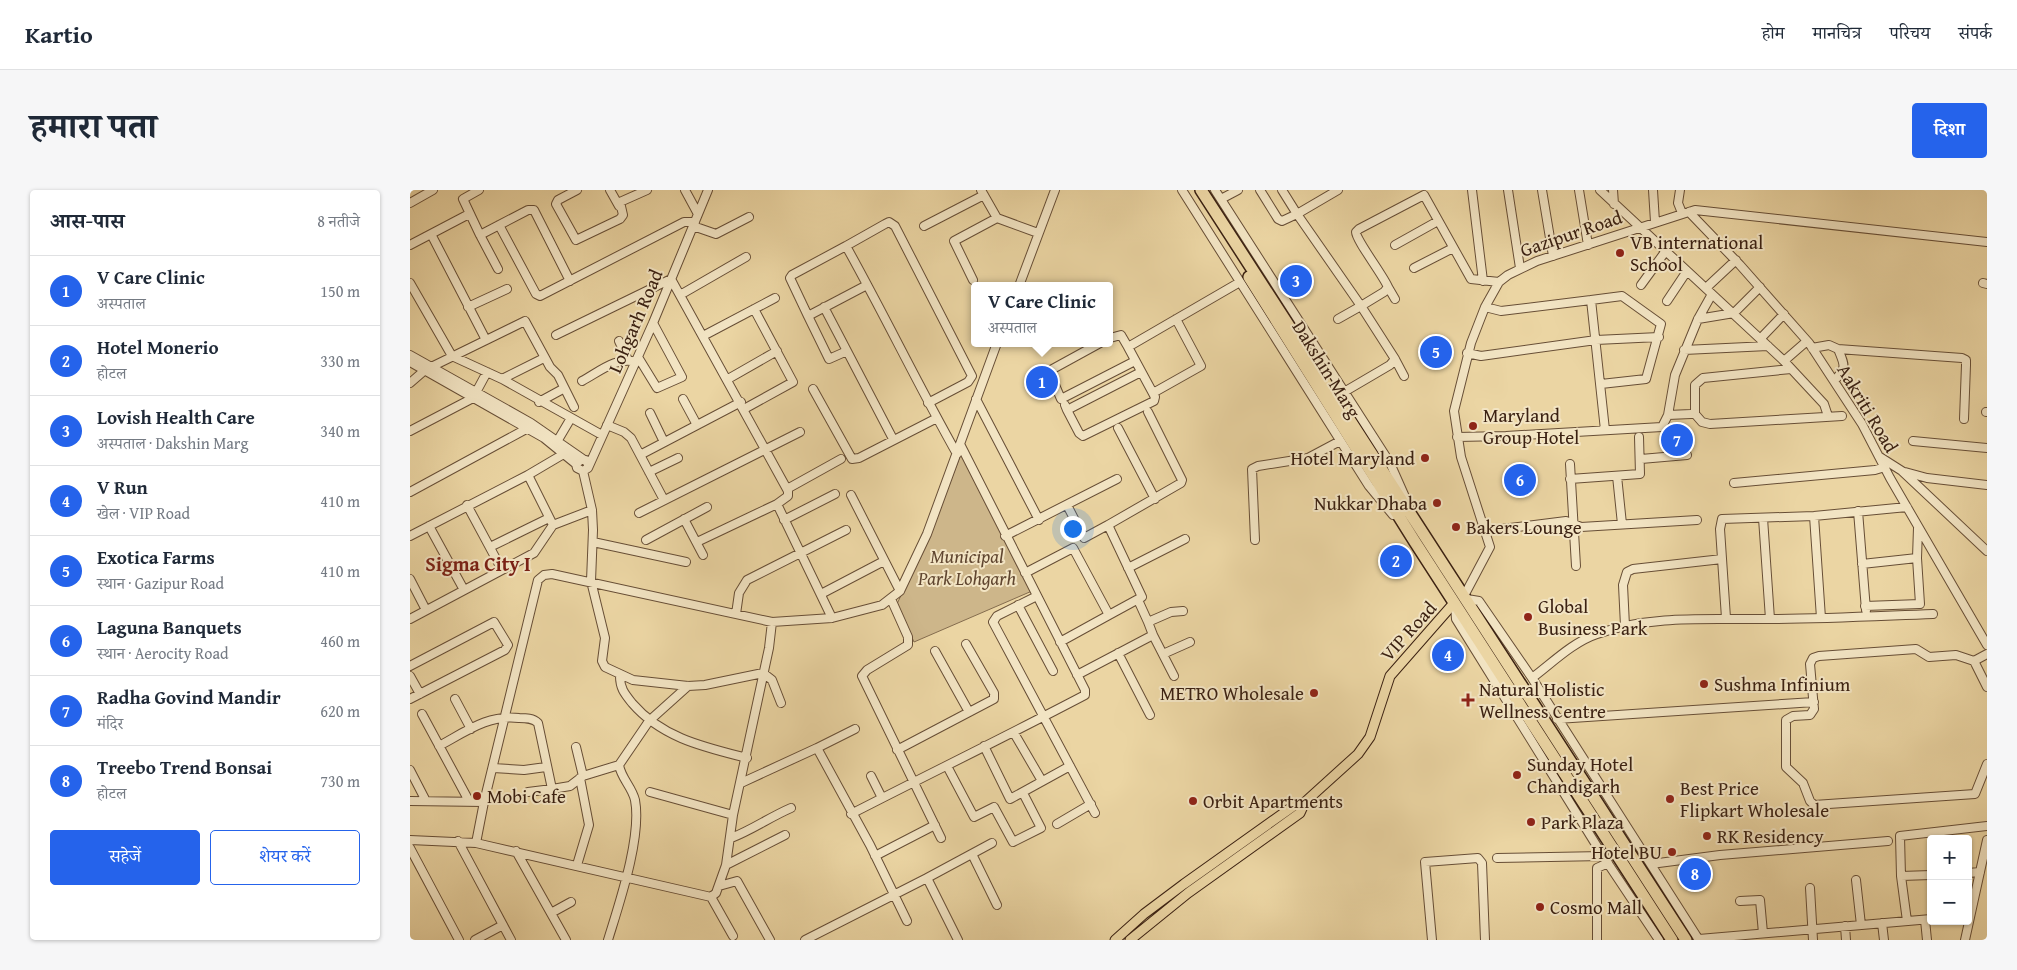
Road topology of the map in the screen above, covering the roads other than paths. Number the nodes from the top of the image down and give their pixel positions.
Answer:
1 (433, 190) edge
2 (458, 190) edge
3 (479, 190) edge
4 (577, 190) edge
5 (610, 190) edge
6 (647, 190) edge
7 (685, 190) edge
8 (708, 190) edge
9 (1055, 190) edge
10 (1182, 190) edge
11 (1192, 190) edge
12 (1201, 190) edge
13 (1215, 190) edge
14 (1238, 190) edge
15 (1260, 190) edge
16 (1282, 190) edge
17 (1338, 190) edge
18 (1472, 190) edge
19 (1508, 190) edge
20 (1542, 190) edge
21 (1579, 190) edge
22 (1600, 190) edge
23 (1613, 190) edge
24 (1653, 190) edge
25 (1680, 190) edge
26 (982, 192) edge
27 (1423, 192) edge
28 (463, 199) junction
29 (1221, 199) junction
30 (410, 202) edge
31 (1614, 204) junction
32 (619, 206) junction
33 (1685, 212) junction
34 (469, 214) junction
35 (698, 214) junction
36 (1297, 214) junction
37 (749, 217) dead end
38 (997, 218) junction
39 (1438, 221) junction
40 (1655, 222) junction
41 (694, 224) junction
42 (499, 225) junction
43 (924, 226) dead end
44 (1638, 227) junction
45 (1038, 233) junction
46 (431, 234) junction
47 (480, 235) junction
48 (1987, 242) edge
49 (1395, 244) dead end
50 (410, 245) edge
51 (1588, 245) junction
52 (846, 246) junction
53 (1453, 248) junction
54 (1236, 249) junction
55 (1665, 252) junction
56 (1553, 256) junction
57 (746, 257) dead end
58 (1736, 260) junction
59 (498, 268) dead end
60 (1414, 268) dead end
61 (1520, 268) junction
62 (1687, 271) junction
63 (671, 279) junction
64 (973, 280) dead end
65 (570, 281) junction
66 (1483, 281) junction
67 (1022, 282) edge
68 (1240, 282) junction
69 (1499, 282) junction
70 (410, 283) edge
71 (867, 285) junction
72 (1641, 285) dead end
73 (1760, 287) junction
74 (507, 288) dead end
75 (1388, 288) junction
76 (1709, 291) junction
77 (680, 295) junction
78 (775, 298) dead end
79 (1395, 299) dead end
80 (1591, 300) junction
81 (1666, 300) dead end
82 (1361, 306) junction
83 (468, 307) junction
84 (824, 307) junction
85 (1485, 307) junction
86 (754, 309) junction
87 (1734, 313) junction
88 (1784, 314) junction
89 (808, 316) junction
90 (1176, 319) junction
91 (1338, 319) dead end
92 (1698, 319) junction
93 (654, 323) junction
94 (556, 335) dead end
95 (703, 336) junction
96 (1113, 337) edge
97 (1659, 337) junction
98 (1761, 338) junction
99 (486, 340) junction
100 (1596, 340) junction
101 (619, 341) dead end
102 (1810, 344) junction
103 (1768, 346) junction
104 (996, 347) edge
105 (1093, 347) edge
106 (1128, 347) junction
107 (1838, 349) junction
108 (1684, 350) junction
109 (777, 351) junction
110 (847, 352) junction
111 (1467, 353) junction
112 (410, 355) edge
113 (452, 356) junction
114 (544, 358) junction
115 (634, 359) junction
116 (1395, 360) junction
117 (1135, 361) junction
118 (410, 362) edge
119 (1787, 364) junction
120 (428, 369) junction
121 (487, 372) junction
122 (1141, 372) junction
123 (1404, 376) dead end
124 (502, 379) junction
125 (728, 379) junction
126 (582, 381) dead end
127 (1834, 381) junction
128 (410, 383) edge
129 (1601, 384) junction
130 (813, 389) dead end
131 (561, 390) dead end
132 (1344, 392) junction
133 (1152, 393) junction
134 (475, 396) junction
135 (683, 399) dead end
136 (976, 399) junction
137 (1061, 399) junction
138 (539, 402) junction
139 (928, 403) junction
140 (742, 405) junction
141 (574, 407) dead end
142 (1067, 410) junction
143 (1148, 412) dead end
144 (650, 413) dead end
145 (1695, 414) junction
146 (1668, 415) junction
147 (1828, 416) junction
148 (1842, 416) dead end
149 (571, 418) junction
150 (936, 418) junction
151 (1964, 419) dead end
152 (529, 425) junction
153 (697, 425) junction
154 (607, 426) junction
155 (1118, 428) dead end
156 (1605, 430) junction
157 (410, 431) edge
158 (800, 432) dead end
159 (602, 435) junction
160 (1457, 437) junction
161 (1639, 437) dead end
162 (893, 439) junction
163 (558, 440) junction
164 (1340, 441) junction
165 (1913, 441) dead end
166 (664, 442) junction
167 (960, 444) junction
168 (1987, 448) edge
169 (766, 450) junction
170 (567, 452) junction
171 (957, 454) junction
172 (640, 455) junction
173 (1687, 455) dead end
174 (1879, 456) junction
175 (678, 458) dead end
176 (1640, 458) junction
177 (840, 460) dead end
178 (1570, 464) dead end
179 (583, 465) junction
180 (1884, 467) junction
181 (1902, 471) junction
182 (649, 472) junction
183 (528, 475) junction
184 (1617, 476) junction
185 (1117, 479) dead end
186 (1570, 479) junction
187 (1734, 483) dead end
188 (1987, 485) edge
189 (787, 489) junction
190 (411, 490) edge
191 (835, 494) dead end
192 (851, 495) dead end
193 (1155, 499) junction
194 (664, 500) junction
195 (777, 504) junction
196 (467, 505) junction
197 (1067, 505) junction
198 (707, 507) dead end
199 (1907, 507) junction
200 (592, 510) junction
201 (1858, 511) junction
202 (639, 513) dead end
203 (1814, 516) junction
204 (1763, 518) junction
205 (684, 519) junction
206 (1415, 519) junction
207 (784, 520) junction
208 (1039, 520) junction
209 (1697, 520) dead end
210 (551, 522) junction
211 (1108, 524) junction
212 (1573, 524) junction
213 (1622, 524) junction
214 (429, 526) junction
215 (1918, 528) junction
216 (846, 530) dead end
217 (1485, 531) junction
218 (410, 536) edge
219 (1005, 536) junction
220 (1185, 539) dead end
221 (646, 540) dead end
222 (1255, 540) dead end
223 (593, 542) junction
224 (697, 542) junction
225 (1415, 542) junction
226 (490, 547) junction
227 (800, 552) junction
228 (1987, 552) edge
229 (703, 555) dead end
230 (1917, 558) junction
231 (1722, 559) junction
232 (686, 562) dead end
233 (884, 562) junction
234 (1862, 564) junction
235 (1576, 566) dead end
236 (1128, 568) junction
237 (502, 570) junction
238 (1025, 573) junction
239 (410, 579) edge
240 (591, 581) junction
241 (464, 590) junction
242 (900, 591) junction
243 (821, 594) junction
244 (1037, 596) junction
245 (891, 599) junction
246 (1462, 599) junction
247 (1138, 600) junction
248 (1018, 605) junction
249 (1865, 606) junction
250 (426, 610) junction
251 (1183, 611) dead end
252 (736, 614) junction
253 (1933, 614) dead end
254 (1109, 615) junction
255 (1866, 617) junction
256 (832, 618) junction
257 (1726, 618) junction
258 (1822, 618) junction
259 (410, 619) edge
260 (1770, 619) junction
261 (772, 622) junction
262 (1148, 622) junction
263 (1625, 626) junction
264 (1153, 635) junction
265 (1060, 642) junction
266 (1190, 642) dead end
267 (522, 644) junction
268 (966, 644) dead end
269 (1987, 645) edge
270 (507, 648) junction
271 (935, 652) dead end
272 (1118, 653) junction
273 (1163, 654) junction
274 (1987, 654) edge
275 (1974, 661) junction
276 (1987, 665) edge
277 (410, 666) edge
278 (1979, 669) junction
279 (1053, 671) dead end
280 (763, 672) junction
281 (1077, 675) junction
282 (410, 676) edge
283 (620, 676) junction
284 (1174, 676) dead end
285 (1532, 678) junction
286 (688, 686) junction
287 (1987, 687) edge
288 (420, 694) junction
289 (410, 699) edge
290 (455, 699) dead end
291 (1814, 702) junction
292 (781, 703) dead end
293 (969, 712) junction
294 (422, 714) dead end
295 (1150, 715) dead end
296 (506, 716) junction
297 (1044, 718) junction
298 (1557, 719) junction
299 (649, 721) junction
300 (855, 728) dead end
301 (472, 729) junction
302 (1014, 733) junction
303 (439, 746) junction
304 (984, 746) junction
305 (576, 747) dead end
306 (817, 748) junction
307 (897, 750) junction
308 (747, 758) junction
309 (1987, 764) edge
310 (619, 765) junction
311 (947, 766) junction
312 (1070, 766) junction
313 (546, 767) junction
314 (492, 768) junction
315 (410, 770) edge
316 (871, 776) dead end
317 (581, 777) junction
318 (1042, 781) junction
319 (741, 783) junction
320 (913, 783) junction
321 (552, 789) junction
322 (528, 792) dead end
323 (650, 792) dead end
324 (1023, 793) junction
325 (882, 798) junction
326 (410, 801) edge
327 (426, 801) junction
328 (469, 801) junction
329 (484, 802) junction
330 (1305, 802) junction
331 (1091, 804) junction
332 (791, 808) dead end
333 (1095, 813) dead end
334 (851, 814) junction
335 (734, 815) junction
336 (1057, 824) dead end
337 (935, 825) junction
338 (1987, 826) edge
339 (784, 834) dead end
340 (731, 838) junction
341 (941, 838) dead end
342 (410, 840) edge
343 (1987, 840) edge
344 (458, 841) junction
345 (1888, 841) dead end
346 (476, 843) junction
347 (992, 843) dead end
348 (410, 848) edge
349 (516, 852) junction
350 (972, 854) junction
351 (875, 856) junction
352 (1603, 856) junction
353 (1496, 858) dead end
354 (1608, 863) junction
355 (1651, 864) junction
356 (577, 865) junction
357 (726, 865) junction
358 (1982, 869) edge
359 (1927, 875) edge
360 (1901, 876) junction
361 (626, 877) junction
362 (927, 878) junction
363 (1856, 880) dead end
364 (719, 886) junction
365 (1810, 888) dead end
366 (894, 893) junction
367 (711, 897) junction
368 (1740, 901) dead end
369 (571, 902) dead end
370 (997, 905) dead end
371 (1972, 905) edge
372 (551, 913) junction
373 (1927, 919) edge
374 (908, 921) dead end
375 (1907, 921) junction
376 (1882, 923) junction
377 (503, 925) junction
378 (1860, 925) junction
379 (1928, 925) edge
380 (1968, 925) edge
381 (1846, 926) junction
382 (1812, 929) junction
383 (1763, 934) junction
384 (733, 936) dead end
385 (460, 940) edge
386 (475, 940) edge
387 (511, 940) edge
388 (566, 940) edge
389 (608, 940) edge
390 (770, 940) edge
391 (804, 940) edge
392 (958, 940) edge
393 (1115, 940) edge
394 (1130, 940) edge
395 (1432, 940) edge
396 (1485, 940) edge
397 (1597, 940) edge
398 (1659, 940) edge
399 (1672, 940) edge
400 (1686, 940) edge
401 (1699, 940) edge
402 (1813, 940) edge
403 (1846, 940) edge
404 (1884, 940) edge
405 (1927, 940) edge
406 (1965, 940) edge

1 - 30 street
2 - 28 street
3 - 28 street
4 - 32 street
5 - 32 street
6 - 32 street
7 - 35 street
8 - 35 street, Lohgarh Road
9 - 45 street
10 - 68 street
11 - 54 highway, Dakshin Marg
12 - 54 highway
13 - 29 street, Dakshin Marg
14 - 29 street
15 - 36 street
16 - 36 street
17 - 36 street
18 - 66 street
19 - 61 street
20 - 56 street
21 - 51 street
22 - 31 street
23 - 31 street
24 - 40 street
25 - 33 street
26 - 38 street
26 - 43 street
27 - 39 street
27 - 75 street
28 - 34 street
29 - 132 street, Dakshin Marg
31 - 44 street
33 - 40 street, Gazipur Road
33 - 48 street, Gazipur Road
33 - 58 street, Aakriti Road
34 - 46 street
34 - 47 street
35 - 41 street, Lohgarh Road
36 - 82 street
37 - 41 street
38 - 45 street
38 - 64 street
39 - 49 street
39 - 53 street
40 - 44 street, Gazipur Road
41 - 63 street, Lohgarh Road
41 - 65 street
42 - 47 street
42 - 65 street
42 - 65 street
44 - 51 street, Gazipur Road
44 - 55 street
45 - 67 street
46 - 50 street
46 - 83 street
47 - 59 street
51 - 56 street, Gazipur Road
52 - 71 street
52 - 89 street
52 - 139 street
53 - 60 street
53 - 66 street
54 - 206 highway
54 - 225 highway, Dakshin Marg
55 - 62 street
55 - 72 street
56 - 61 street, Gazipur Road
57 - 77 street
58 - 73 street, Aakriti Road
58 - 76 street
61 - 69 street, Gazipur Road
62 - 76 street
62 - 81 street
63 - 77 street
63 - 93 street, Lohgarh Road
63 - 94 street
66 - 69 street
68 - 90 street
68 - 164 street
69 - 85 street, Gazipur Road
70 - 113 street
71 - 84 street
71 - 139 street
73 - 87 street
73 - 88 street, Aakriti Road
74 - 83 street
75 - 79 street
75 - 82 street
76 - 87 street
76 - 92 street
77 - 95 street
78 - 86 street
80 - 85 street
80 - 97 street
80 - 100 street
82 - 91 street
82 - 116 street
83 - 99 street
84 - 89 street
84 - 110 street
85 - 111 street, Gazipur Road
86 - 95 street
86 - 109 street
87 - 92 street
87 - 98 street
88 - 98 street
88 - 102 street, Aakriti Road
89 - 110 street
90 - 106 street
90 - 133 street
92 - 108 street
93 - 115 street, Lohgarh Road
93 - 115 street
95 - 125 street
96 - 106 street
97 - 100 street
97 - 129 street
98 - 103 street
99 - 113 street
99 - 114 street
100 - 111 street
100 - 129 street
101 - 115 street
102 - 107 street
102 - 119 street
102 - 127 street, Aakriti Road
103 - 108 street
103 - 119 street
104 - 136 street
105 - 137 street
106 - 117 street
107 - 127 street
107 - 151 street
108 - 146 street
109 - 125 street
109 - 140 street
110 - 162 street
111 - 160 street, Gazipur Road
112 - 120 street
113 - 120 street
113 - 121 street
114 - 124 street
114 - 141 street
115 - 126 street
115 - 154 street, Lohgarh Road
116 - 123 street
116 - 132 street
117 - 122 street
117 - 137 street
118 - 120 street
119 - 145 street
119 - 147 street
120 - 128 street
120 - 134 street
121 - 124 street
121 - 134 street
122 - 133 street
122 - 142 street
124 - 138 street
125 - 140 street
127 - 174 street, Aakriti Road
129 - 156 street
130 - 162 street
131 - 138 street
132 - 206 street, Dakshin Marg
133 - 142 street
134 - 152 street
134 - 157 street
135 - 153 street
136 - 167 street
136 - 208 street
137 - 142 street
138 - 149 street
139 - 150 street
140 - 153 street
140 - 169 street
143 - 193 street
144 - 166 street
145 - 146 street
145 - 147 street
146 - 156 street
147 - 148 street
149 - 159 street
149 - 163 street
150 - 162 street
150 - 171 street
152 - 163 street
152 - 170 street
152 - 190 street
153 - 166 street
154 - 159 street, Lohgarh Road
154 - 172 street
155 - 193 street
156 - 160 street
158 - 169 street
159 - 179 street, Lohgarh Road
160 - 217 street, Gazipur Road
161 - 176 street
163 - 170 street
164 - 222 street
164 - 225 street
165 - 168 street
166 - 172 street
167 - 171 street
167 - 219 street
169 - 189 street
169 - 194 street
170 - 179 street
170 - 183 street
171 - 242 street
172 - 182 street
173 - 176 street
174 - 180 street, Aakriti Road
174 - 181 street
175 - 182 street
176 - 184 street
177 - 189 street
178 - 186 street
179 - 200 street
180 - 187 street
180 - 199 street, Aakriti Road
181 - 188 street
181 - 228 street
182 - 194 street
183 - 196 street
183 - 210 street
184 - 186 street
184 - 213 street
185 - 197 street
186 - 212 street
189 - 195 street
191 - 207 street
192 - 233 street
193 - 211 street
194 - 202 street
195 - 207 street
195 - 224 street
196 - 214 street
196 - 226 street
197 - 208 street
197 - 211 street
198 - 205 street
199 - 201 street
199 - 215 street, Aakriti Road
200 - 210 street
200 - 223 street
201 - 203 street
201 - 234 street
203 - 204 street
203 - 258 street
204 - 231 street
204 - 260 street
205 - 221 street
205 - 224 street
206 - 246 highway
207 - 227 street
208 - 219 street
209 - 213 street
210 - 226 street
210 - 237 street
211 - 236 street
212 - 213 street
212 - 217 street
212 - 235 street
214 - 218 street
214 - 241 street
215 - 230 street
215 - 269 street, Aakriti Road
216 - 227 street
217 - 246 street, Gazipur Road
219 - 238 street
220 - 236 street
223 - 232 street
223 - 240 street
224 - 229 street
225 - 246 highway, Dakshin Marg
226 - 237 street
227 - 243 street
227 - 252 street
230 - 234 street
230 - 249 street
231 - 257 street
231 - 263 street
233 - 242 street
233 - 243 street
234 - 249 street
236 - 247 street
237 - 241 street
238 - 244 street
238 - 254 street
239 - 250 street
240 - 252 street
240 - 267 street
240 - 283 street
241 - 250 street
242 - 245 street
243 - 256 street
244 - 248 street
244 - 265 street
245 - 256 street
245 - 307 street
246 - 285 street
246 - 330 main road, VIP Road
246 - 352 street
246 - 399 highway
246 - 400 highway
247 - 254 street
247 - 262 street
248 - 279 street
248 - 297 street
249 - 255 street
250 - 259 street
251 - 262 street
252 - 261 street
253 - 255 street
254 - 265 street
255 - 258 street
256 - 261 street
257 - 260 street
257 - 263 street
258 - 260 street
261 - 280 street
262 - 264 street
263 - 285 street
264 - 272 street
264 - 273 street
265 - 281 street
266 - 273 street
267 - 270 street
267 - 296 street
268 - 293 street
270 - 277 street
270 - 288 street
271 - 293 street
272 - 281 street
272 - 295 street
273 - 284 street
274 - 275 street
275 - 278 street
275 - 291 street
276 - 278 street
278 - 287 street
280 - 286 street
280 - 292 street
280 - 308 street
281 - 297 street
282 - 288 street
283 - 286 street
283 - 299 street
285 - 298 street
286 - 299 street
288 - 289 street
290 - 301 street
291 - 298 street
291 - 309 street
293 - 307 street
294 - 303 street
296 - 301 street
296 - 313 street
296 - 314 street
297 - 302 street
297 - 312 street
298 - 355 street
299 - 308 street
299 - 310 street
300 - 306 street
301 - 303 street
302 - 304 street
302 - 318 street
303 - 328 street
304 - 311 street
304 - 324 street
305 - 317 street
306 - 319 street
306 - 334 street
307 - 320 street
308 - 319 street
310 - 317 street
310 - 361 street
311 - 320 street
311 - 324 street
312 - 318 street
312 - 331 street
313 - 314 street
313 - 321 street
314 - 329 street
315 - 327 street
316 - 325 street
317 - 321 street
317 - 356 street
318 - 324 street
319 - 335 street
320 - 325 street
320 - 337 street
321 - 322 street
323 - 335 street
325 - 334 street
326 - 327 street
327 - 328 street
328 - 329 street
329 - 346 street
330 - 393 main road
330 - 394 main road
331 - 333 street
331 - 336 street
332 - 340 street
334 - 351 street
335 - 340 street
337 - 341 street
337 - 351 street
338 - 360 street
339 - 357 street
340 - 357 street
342 - 344 street
343 - 358 street
344 - 346 street
344 - 377 street
345 - 355 street
346 - 349 street
347 - 350 street
348 - 385 street
349 - 356 street
349 - 372 street
350 - 362 street
350 - 370 street
351 - 366 street
352 - 353 street
352 - 354 street
354 - 397 street
354 - 398 street
355 - 401 street
356 - 361 street
357 - 364 street
358 - 371 street
359 - 360 street
360 - 375 street
361 - 367 street
361 - 389 street
362 - 366 street
362 - 392 street
363 - 378 street
364 - 367 street
364 - 390 street
365 - 382 street
366 - 374 street
366 - 391 street
367 - 384 street
368 - 383 street
369 - 372 street
372 - 388 street
373 - 375 street
375 - 376 street
376 - 378 street
376 - 404 street
377 - 386 street
377 - 387 street
378 - 381 street
379 - 405 street
380 - 406 street
381 - 382 street
381 - 403 street
382 - 383 street
382 - 402 street
383 - 401 street
395 - 396 street

